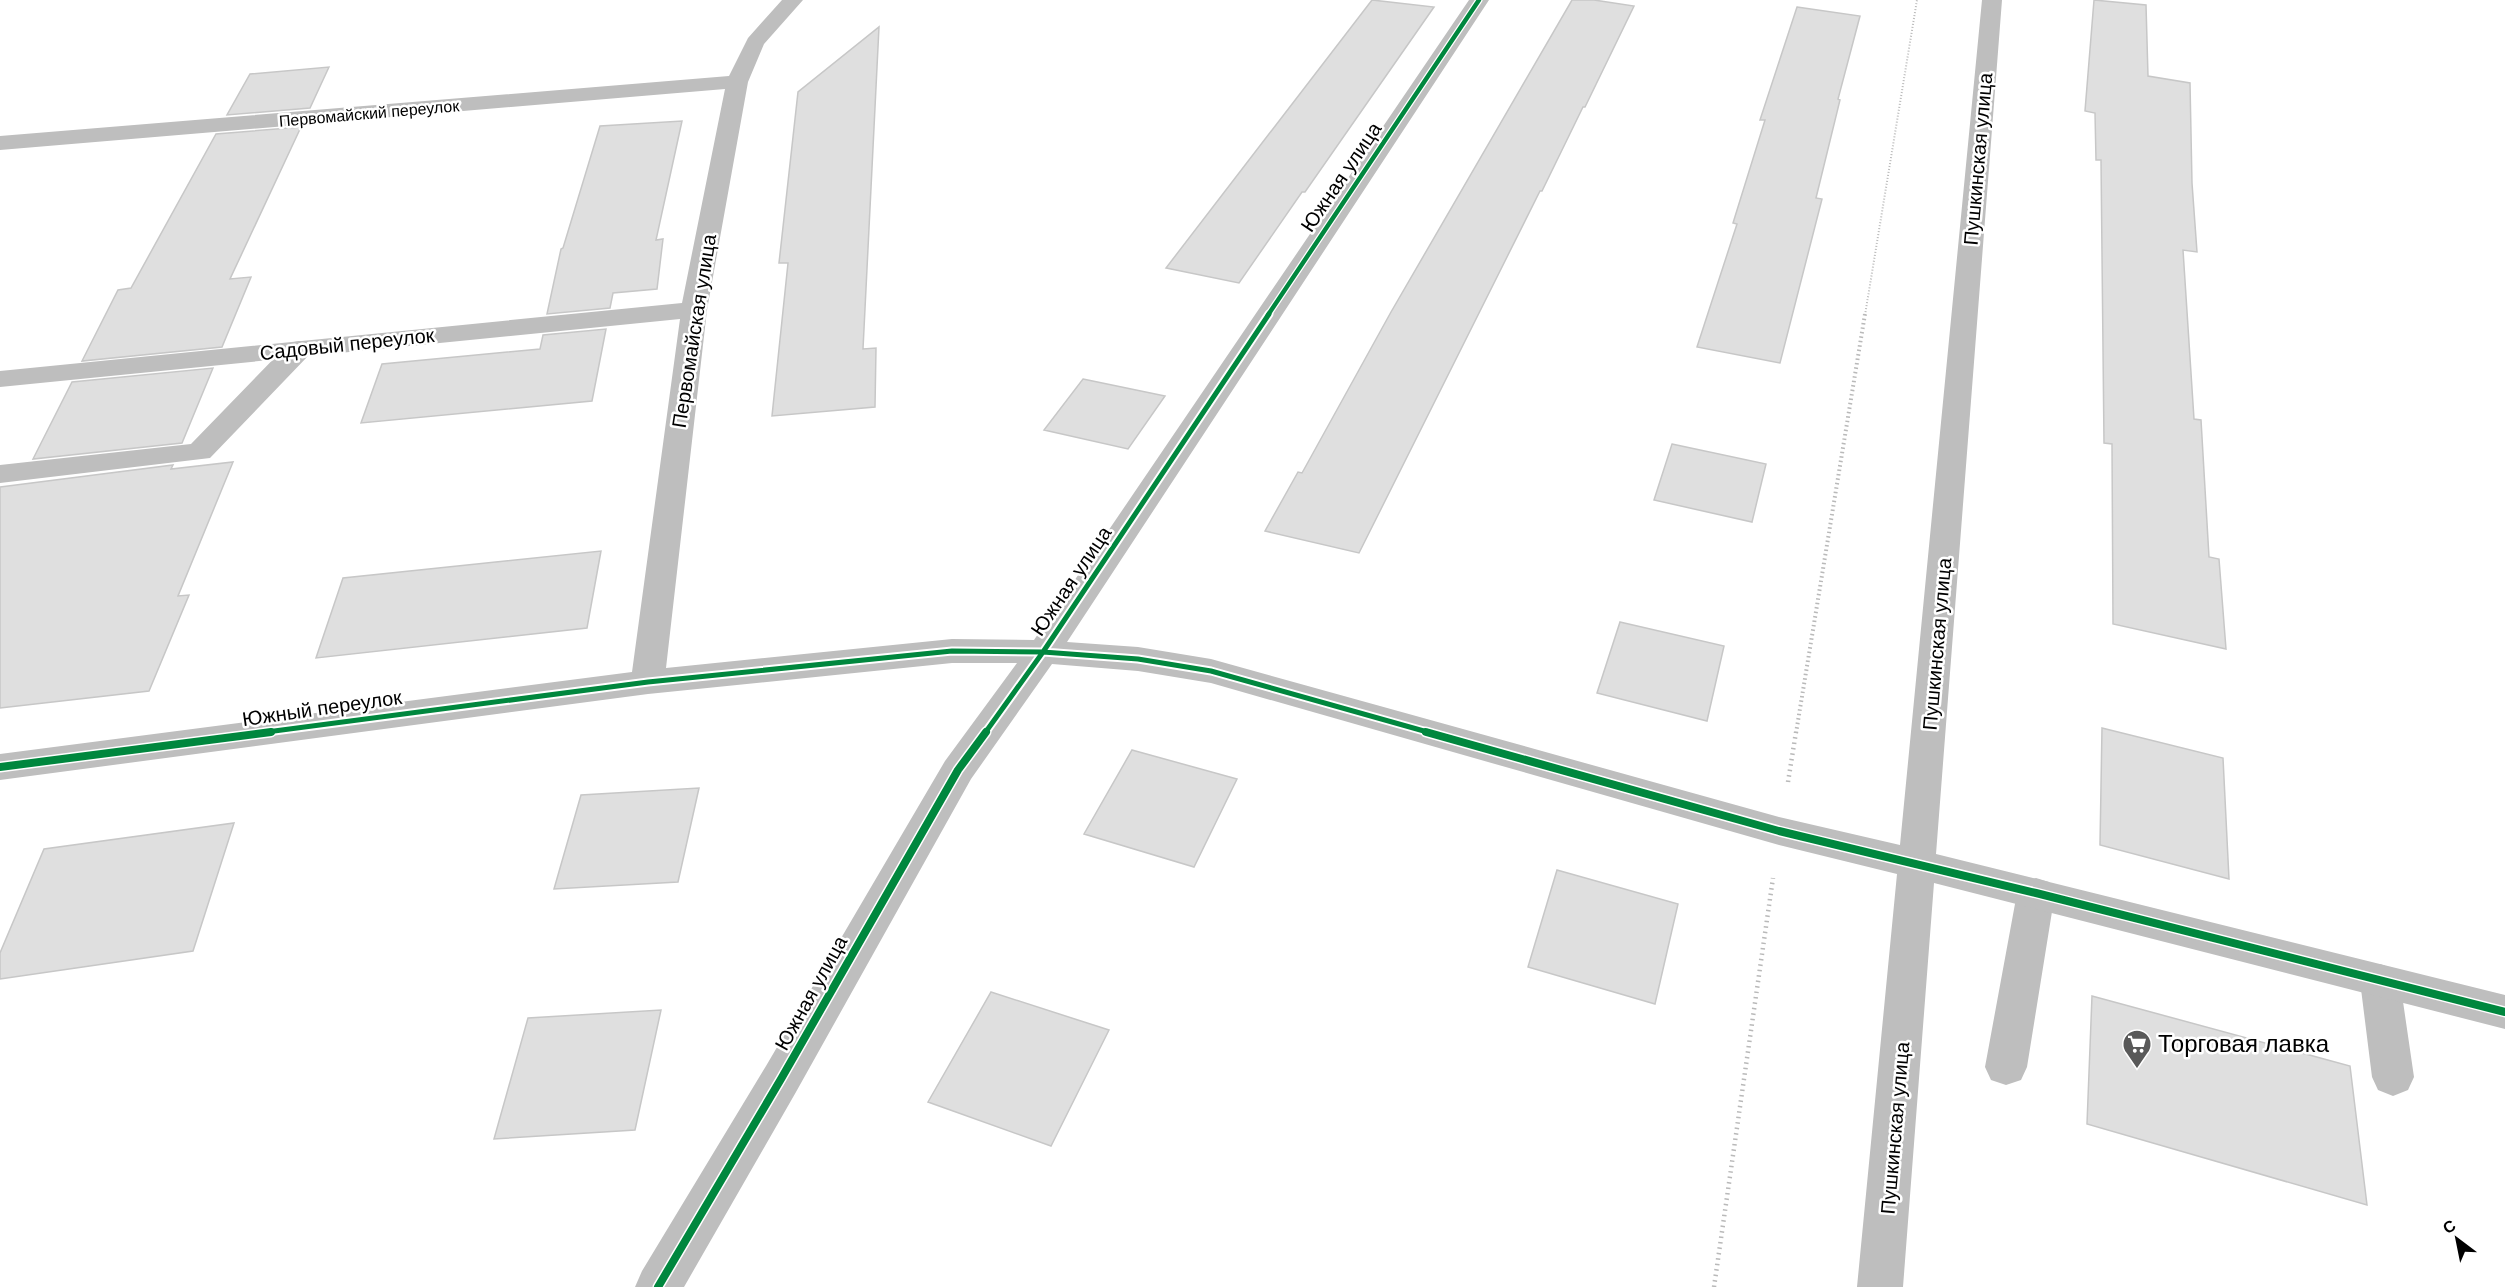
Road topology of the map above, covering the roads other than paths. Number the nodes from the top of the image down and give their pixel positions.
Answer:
1 (793, 0) edge
2 (1479, 0) edge
3 (1992, 0) edge
4 (737, 82) junction
5 (0, 143) edge
6 (694, 310) junction
7 (299, 349) junction
8 (0, 379) edge
9 (0, 474) edge
10 (1043, 652) junction
11 (648, 681) junction
12 (0, 767) edge
13 (1918, 866) junction
14 (2036, 893) junction
15 (2380, 981) junction
16 (2505, 1012) edge
17 (2006, 1067) dead end
18 (2393, 1077) dead end
19 (658, 1287) edge
20 (1880, 1287) edge

1 - 4 street, Первомайская улица
2 - 10 street, Южная улица
3 - 13 street, Пушкинская улица
4 - 5 street, Первомайский переулок
4 - 6 street, Первомайская улица
6 - 7 street, Садовый переулок
6 - 11 street, Первомайская улица
7 - 8 street, Садовый переулок
7 - 9 street
10 - 11 street, Южный переулок
10 - 13 street, Южный переулок
10 - 19 street, Южная улица
11 - 12 street, Южный переулок
13 - 14 street, Южный переулок
13 - 20 street, Пушкинская улица
14 - 15 street, Южный переулок
14 - 17 street
15 - 16 street, Южный переулок
15 - 18 street

